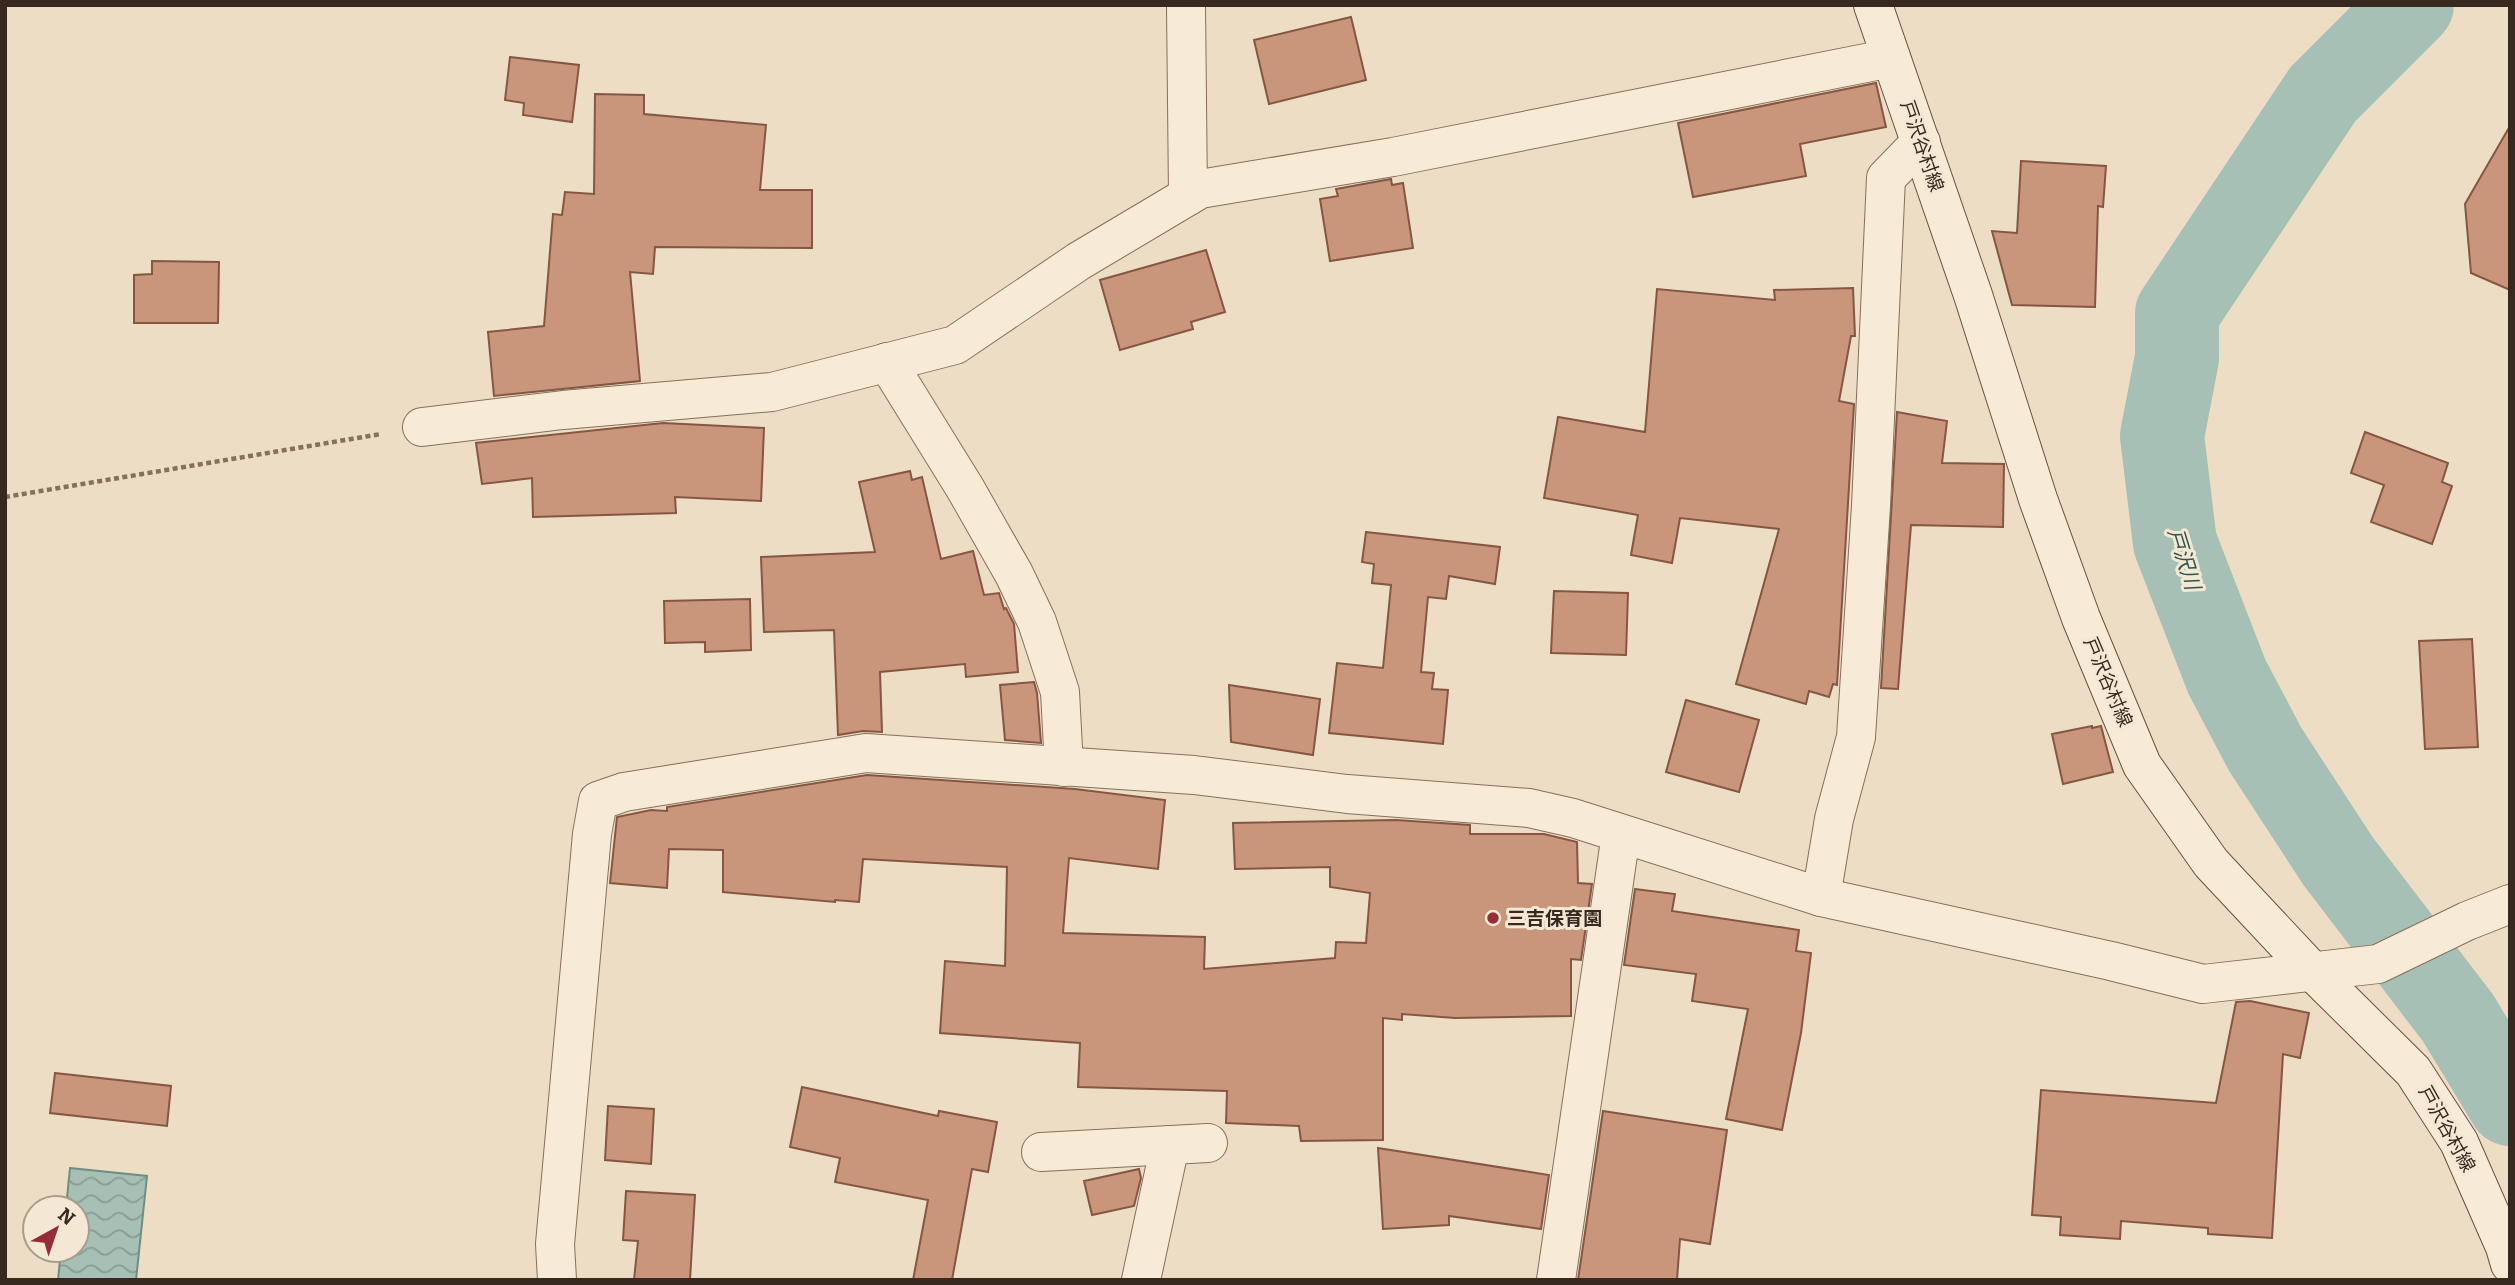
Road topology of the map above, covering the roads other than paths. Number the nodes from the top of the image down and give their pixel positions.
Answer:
1 (1186, 5) edge
2 (1873, 5) edge
3 (1891, 58) junction
4 (1921, 142) junction
5 (1188, 196) junction
6 (887, 362) junction
7 (422, 427) road end
8 (1064, 766) junction
9 (1621, 834) junction
10 (1821, 897) junction
11 (2510, 904) edge
12 (2312, 972) junction
13 (1209, 1143) dead end
14 (1170, 1145) junction
15 (1041, 1152) dead end
16 (2510, 1264) edge
17 (557, 1280) edge
18 (1141, 1280) edge
19 (1556, 1280) edge

1 - 5 street
2 - 3 street, 戸沢谷村線
3 - 4 street, 戸沢谷村線
3 - 5 street
4 - 10 street
4 - 12 street, 戸沢谷村線
5 - 6 street
6 - 7 street
6 - 8 street
8 - 9 street
8 - 17 street
9 - 10 street
9 - 19 street
10 - 12 street
11 - 12 street
12 - 16 street, 戸沢谷村線
13 - 14 street
14 - 15 street
14 - 18 street

